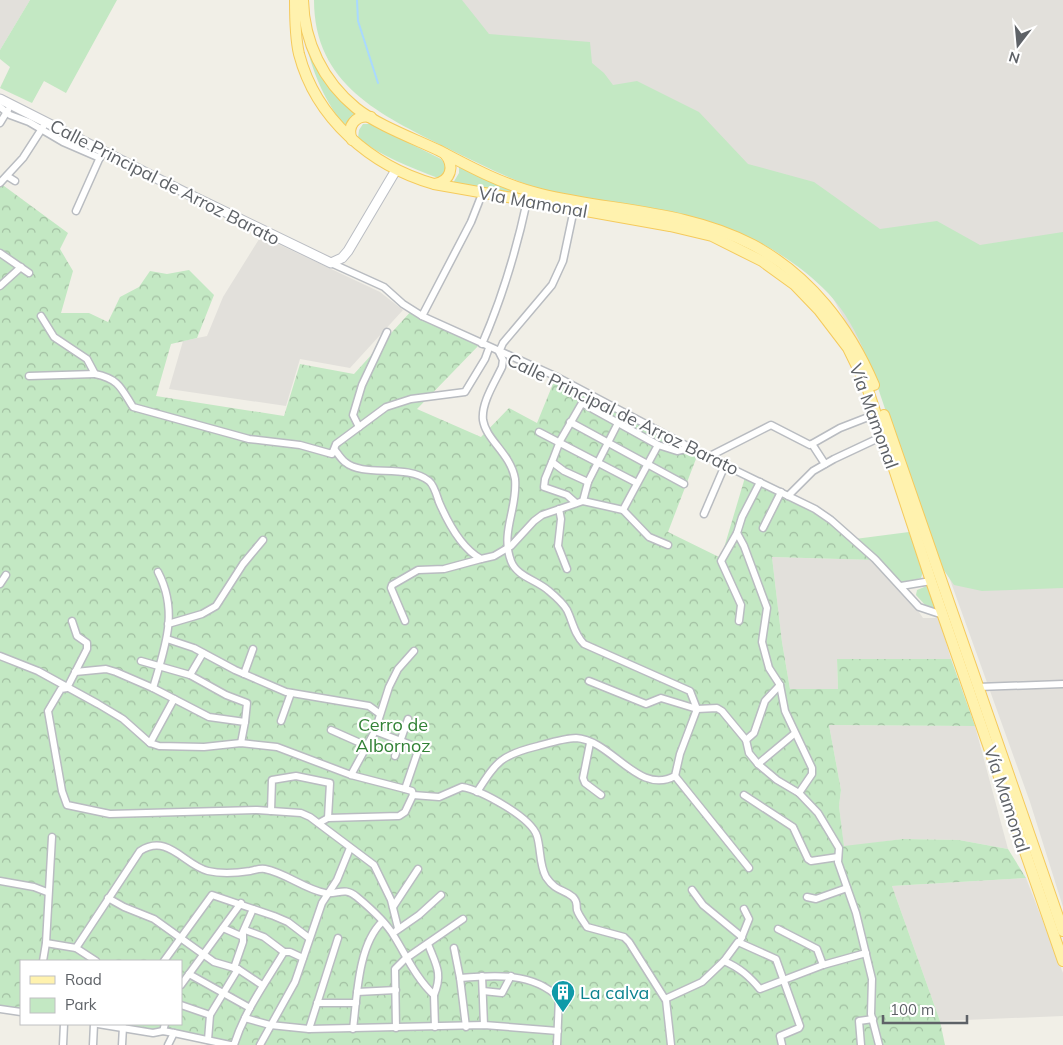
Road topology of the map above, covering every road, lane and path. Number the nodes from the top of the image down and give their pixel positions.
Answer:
1 (294, 0) edge
2 (302, 0) edge
3 (0, 99) edge
4 (0, 106) edge
5 (10, 108) junction
6 (373, 118) junction
7 (0, 123) edge
8 (44, 126) junction
9 (352, 140) junction
10 (102, 154) junction
11 (445, 154) junction
12 (396, 170) junction
13 (7, 176) junction
14 (15, 181) dead end
15 (0, 183) edge
16 (434, 184) junction
17 (482, 194) junction
18 (526, 200) junction
19 (574, 209) junction
20 (76, 211) dead end
21 (0, 253) edge
22 (331, 264) junction
23 (21, 267) junction
24 (29, 273) dead end
25 (0, 286) edge
26 (41, 316) dead end
27 (422, 316) junction
28 (387, 332) dead end
29 (482, 344) junction
30 (489, 348) junction
31 (499, 352) junction
32 (94, 374) junction
33 (29, 376) dead end
34 (876, 414) junction
35 (570, 422) junction
36 (618, 423) junction
37 (359, 427) junction
38 (539, 432) dead end
39 (883, 436) junction
40 (560, 441) junction
41 (608, 444) junction
42 (812, 444) junction
43 (658, 445) junction
44 (690, 448) junction
45 (335, 450) junction
46 (708, 457) junction
47 (552, 462) junction
48 (596, 463) junction
49 (725, 464) junction
50 (825, 464) junction
51 (646, 465) junction
52 (588, 482) junction
53 (760, 482) junction
54 (636, 483) junction
55 (684, 484) dead end
56 (781, 492) junction
57 (788, 496) junction
58 (580, 502) junction
59 (559, 508) junction
60 (623, 510) junction
61 (704, 514) dead end
62 (763, 528) dead end
63 (737, 533) junction
64 (262, 540) dead end
65 (668, 545) dead end
66 (508, 548) junction
67 (481, 559) junction
68 (567, 569) dead end
69 (158, 572) dead end
70 (6, 575) dead end
71 (931, 581) junction
72 (0, 584) edge
73 (901, 586) junction
74 (943, 616) junction
75 (72, 621) dead end
76 (405, 621) dead end
77 (739, 621) dead end
78 (168, 624) junction
79 (167, 639) junction
80 (253, 649) dead end
81 (414, 651) dead end
82 (203, 654) junction
83 (0, 656) edge
84 (141, 661) dead end
85 (159, 667) junction
86 (74, 672) junction
87 (244, 674) junction
88 (190, 675) junction
89 (589, 681) dead end
90 (1063, 684) edge
91 (780, 685) junction
92 (978, 687) junction
93 (67, 688) junction
94 (153, 688) junction
95 (291, 693) junction
96 (174, 700) junction
97 (697, 709) junction
98 (380, 714) junction
99 (408, 719) dead end
100 (281, 721) dead end
101 (244, 722) junction
102 (331, 730) dead end
103 (375, 731) junction
104 (794, 734) junction
105 (746, 740) junction
106 (400, 741) junction
107 (150, 743) junction
108 (241, 743) junction
109 (590, 743) junction
110 (367, 746) junction
111 (395, 756) dead end
112 (758, 764) junction
113 (351, 775) junction
114 (675, 776) junction
115 (405, 789) junction
116 (477, 792) junction
117 (799, 793) junction
118 (601, 794) dead end
119 (744, 794) dead end
120 (413, 795) junction
121 (271, 811) junction
122 (328, 818) junction
123 (319, 823) junction
124 (52, 837) dead end
125 (350, 848) junction
126 (838, 857) junction
127 (748, 868) dead end
128 (418, 869) dead end
129 (0, 881) edge
130 (847, 888) junction
131 (692, 890) dead end
132 (47, 892) junction
133 (326, 894) junction
134 (441, 895) dead end
135 (807, 897) dead end
136 (108, 898) junction
137 (241, 903) junction
138 (393, 907) junction
139 (253, 909) junction
140 (744, 909) dead end
141 (463, 919) dead end
142 (382, 922) junction
143 (223, 928) junction
144 (398, 928) junction
145 (778, 929) dead end
146 (1063, 931) edge
147 (244, 932) junction
148 (393, 934) junction
149 (309, 938) junction
150 (338, 938) dead end
151 (180, 940) junction
152 (740, 940) junction
153 (46, 943) junction
154 (428, 944) junction
155 (76, 948) junction
156 (454, 948) dead end
157 (284, 952) junction
158 (866, 953) junction
159 (204, 955) junction
160 (303, 958) junction
161 (405, 958) junction
162 (43, 960) edge
163 (94, 960) edge
164 (165, 960) edge
165 (724, 961) junction
166 (1063, 961) edge
167 (823, 965) junction
168 (236, 968) junction
169 (189, 974) junction
170 (482, 976) junction
171 (510, 976) junction
172 (460, 978) junction
173 (785, 979) junction
174 (182, 984) edge
175 (262, 985) junction
176 (396, 990) junction
177 (483, 991) junction
178 (358, 992) junction
179 (223, 993) junction
180 (434, 995) junction
181 (666, 1000) junction
182 (317, 1003) junction
183 (356, 1003) junction
184 (182, 1006) edge
185 (0, 1008) edge
186 (250, 1008) junction
187 (20, 1012) edge
188 (210, 1015) junction
189 (245, 1018) junction
190 (873, 1019) junction
191 (64, 1025) edge
192 (96, 1025) edge
193 (103, 1025) edge
194 (484, 1025) junction
195 (163, 1026) edge
196 (270, 1026) junction
197 (435, 1027) junction
198 (466, 1027) junction
199 (123, 1028) junction
200 (396, 1028) junction
201 (309, 1029) junction
202 (354, 1029) junction
203 (558, 1030) junction
204 (174, 1033) junction
205 (208, 1040) junction
206 (63, 1045) edge
207 (93, 1045) edge
208 (122, 1045) edge
209 (168, 1045) edge
210 (230, 1045) edge
211 (260, 1045) edge
212 (557, 1045) edge
213 (671, 1045) edge
214 (782, 1045) edge
215 (861, 1045) edge
216 (879, 1045) edge

1 - 9 main road, Vía Mamonal
2 - 6 main road, Vía Mamonal
3 - 5 street, Calle Principal de Arroz Barato
4 - 5 street
5 - 7 street
5 - 8 street, Calle Principal de Arroz Barato
6 - 9 main road
6 - 11 main road, Vía Mamonal
8 - 10 street, Calle Principal de Arroz Barato
8 - 13 street
9 - 12 main road, Vía Mamonal
10 - 20 street
10 - 22 street, Calle Principal de Arroz Barato
11 - 16 main road
11 - 92 main road, Vía Mamonal
12 - 16 main road, Vía Mamonal
12 - 22 street
13 - 14 street
13 - 15 street
16 - 17 main road, Vía Mamonal
17 - 18 main road, Vía Mamonal
17 - 27 street
18 - 19 main road, Vía Mamonal
18 - 29 street
19 - 31 street
19 - 34 main road, Vía Mamonal
21 - 23 street
22 - 27 street, Calle Principal de Arroz Barato
23 - 24 street
23 - 25 street
26 - 32 street
27 - 29 street, Calle Principal de Arroz Barato
28 - 37 street
29 - 30 street, Calle Principal de Arroz Barato
30 - 31 street, Calle Principal de Arroz Barato
30 - 37 street
31 - 44 street, Calle Principal de Arroz Barato
31 - 66 street
32 - 33 street
32 - 45 street
34 - 39 main road, Vía Mamonal
34 - 42 street
35 - 36 street
35 - 40 street
35 - 41 street
36 - 41 street
36 - 43 street
37 - 45 street
38 - 40 street
39 - 50 street
39 - 71 main road, Vía Mamonal
40 - 47 street
40 - 48 street
41 - 48 street
41 - 51 street
42 - 46 street
42 - 50 street
43 - 44 street
43 - 51 street
44 - 46 street, Calle Principal de Arroz Barato
45 - 67 street
46 - 49 street, Calle Principal de Arroz Barato
47 - 52 street
47 - 58 street
48 - 52 street
48 - 54 street
49 - 53 street, Calle Principal de Arroz Barato
49 - 61 street
50 - 57 street
51 - 54 street
51 - 55 street
52 - 58 street
53 - 56 street, Calle Principal de Arroz Barato
53 - 63 street
54 - 60 street
56 - 57 street, Calle Principal de Arroz Barato
56 - 62 street
57 - 73 street, Calle Principal de Arroz Barato
58 - 59 street
58 - 60 street
59 - 66 street
59 - 68 street
60 - 65 street
63 - 77 street
63 - 91 street
64 - 78 street
66 - 67 street
66 - 97 street
67 - 76 street
69 - 78 street
70 - 72 street
71 - 73 street
71 - 74 main road, Vía Mamonal
73 - 74 street, Calle Principal de Arroz Barato
74 - 166 main road, Vía Mamonal
75 - 86 street
78 - 79 street
79 - 82 street
79 - 85 street
80 - 87 street
81 - 98 street
82 - 87 street
82 - 88 street
83 - 93 street
84 - 85 street
85 - 88 street
85 - 94 street
86 - 93 street
86 - 94 street
87 - 95 street
88 - 101 street
89 - 97 street
90 - 92 street
91 - 104 street
91 - 105 street
92 - 146 main road, Vía Mamonal
93 - 107 street
93 - 121 street
94 - 96 street
95 - 98 street
95 - 100 street
96 - 101 street
96 - 107 street
97 - 105 street
97 - 114 street
98 - 103 street
99 - 106 street
101 - 108 street
102 - 110 street
103 - 106 street
103 - 110 street
104 - 112 street
104 - 117 street
105 - 112 street
106 - 111 street
106 - 115 street
107 - 108 street
108 - 113 street
109 - 114 street
109 - 116 street
109 - 118 street
110 - 113 street
112 - 117 street
113 - 115 street
114 - 127 street
115 - 120 street
116 - 120 street
116 - 181 street
117 - 126 street
119 - 126 street
120 - 122 street
121 - 122 street
121 - 123 street
122 - 123 street
123 - 125 street
124 - 132 street
125 - 133 street
125 - 138 street
126 - 130 street
128 - 138 street
129 - 132 street
130 - 135 street
130 - 158 street
131 - 152 street
132 - 153 street
133 - 136 street
133 - 142 street
133 - 149 street
134 - 144 street
136 - 151 street
136 - 155 street
137 - 139 street
137 - 143 street
137 - 151 street
138 - 144 street
139 - 147 street
139 - 149 street
140 - 152 street
141 - 154 street
142 - 148 street
142 - 178 street
143 - 147 street
143 - 159 street
144 - 148 street
145 - 167 street
147 - 157 street
147 - 168 street
148 - 161 street
149 - 160 street
150 - 182 street
151 - 159 street
151 - 164 street
152 - 165 street
152 - 173 street
153 - 155 street
153 - 162 street
154 - 161 street
154 - 180 street
155 - 163 street
156 - 172 street
157 - 160 street
157 - 175 street
158 - 167 street
158 - 190 street
159 - 168 street
159 - 169 street
160 - 196 street
161 - 176 street
161 - 180 street
165 - 173 street
165 - 181 street
167 - 173 street
168 - 175 street
168 - 179 street
169 - 174 street
169 - 179 street
170 - 171 street
170 - 172 street
170 - 177 street
171 - 177 street
171 - 203 street
172 - 198 street
173 - 214 street
175 - 186 street
176 - 178 street
176 - 200 street
177 - 194 street
178 - 183 street
179 - 186 street
179 - 188 street
180 - 197 street
181 - 213 street
182 - 183 street
182 - 201 street
183 - 202 street
184 - 188 street
185 - 187 street
186 - 189 street
188 - 205 street
189 - 196 street
189 - 210 street
190 - 215 street
190 - 216 street
191 - 206 street
192 - 207 street
193 - 199 street
194 - 198 street
194 - 203 street
195 - 199 street
195 - 204 street
196 - 201 street
196 - 211 street
197 - 198 street
197 - 200 street
199 - 208 street
200 - 202 street
201 - 202 street
203 - 212 street
204 - 205 street
204 - 209 street
205 - 210 street

